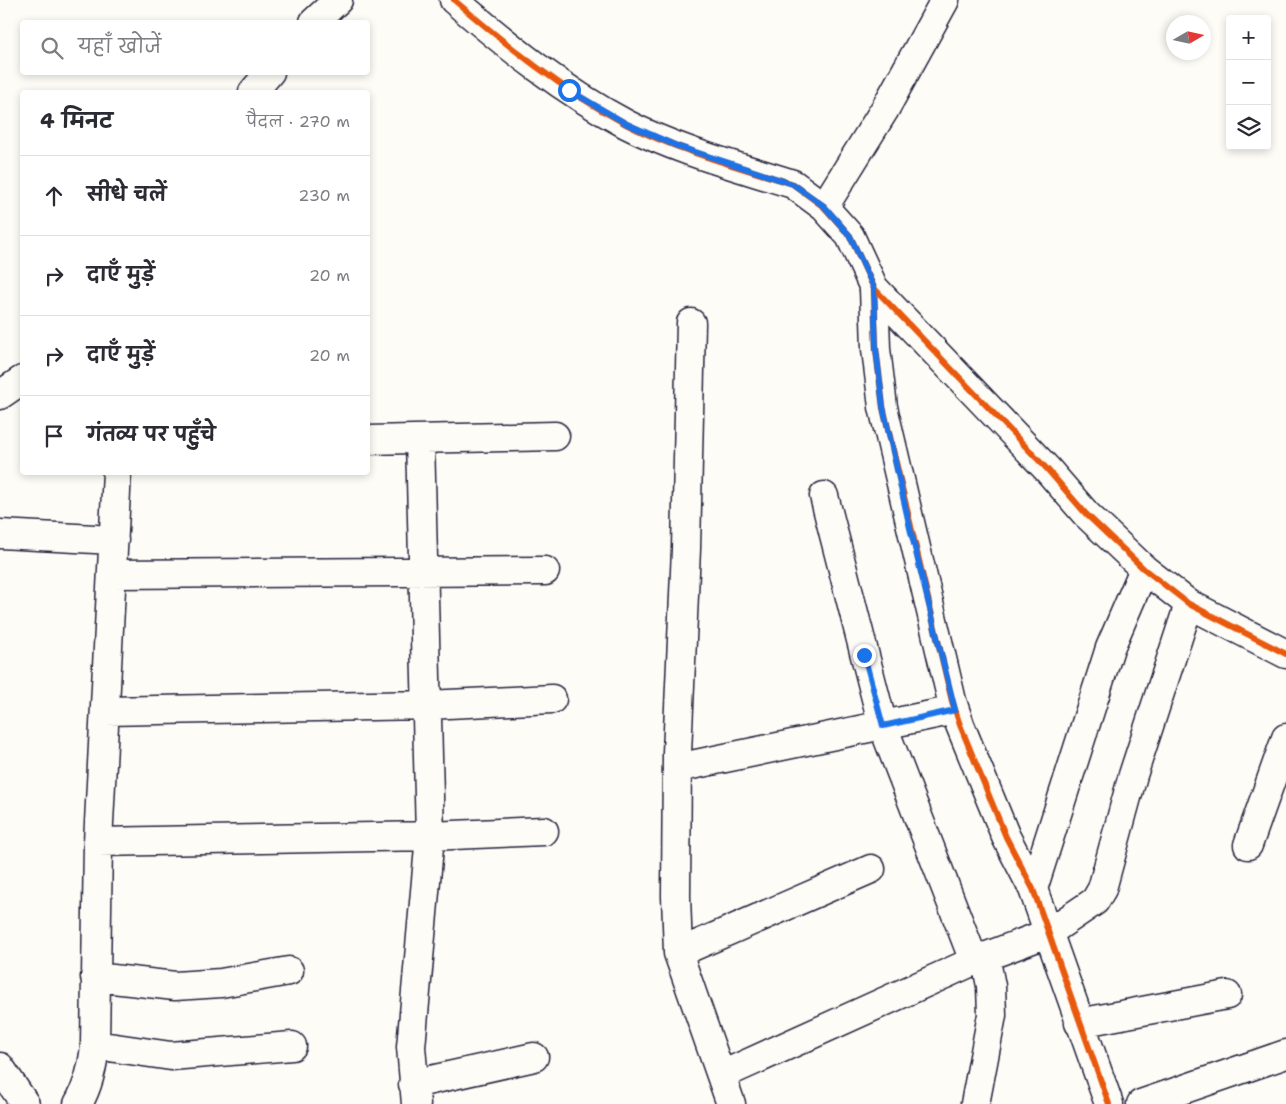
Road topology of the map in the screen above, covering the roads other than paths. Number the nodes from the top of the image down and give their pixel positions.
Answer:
1 (338, 0) edge
2 (454, 0) edge
3 (945, 0) edge
4 (316, 20) edge
5 (268, 75) edge
6 (256, 90) edge
7 (824, 206) junction
8 (874, 288) junction
9 (691, 323) dead end
10 (20, 381) edge
11 (0, 395) edge
12 (555, 436) dead end
13 (420, 439) junction
14 (370, 440) edge
15 (117, 475) edge
16 (824, 496) dead end
17 (0, 534) edge
18 (114, 540) junction
19 (1144, 569) junction
20 (424, 571) junction
21 (545, 571) dead end
22 (112, 574) junction
23 (1189, 604) junction
24 (1286, 654) edge
25 (552, 699) dead end
26 (427, 705) junction
27 (955, 710) junction
28 (106, 711) junction
29 (883, 726) junction
30 (1286, 738) edge
31 (677, 768) junction
32 (544, 831) dead end
33 (430, 836) junction
34 (98, 842) junction
35 (1248, 845) dead end
36 (871, 868) dead end
37 (1033, 889) junction
38 (1048, 934) junction
39 (678, 953) junction
40 (980, 959) junction
41 (289, 971) dead end
42 (95, 977) junction
43 (1227, 995) dead end
44 (1079, 1023) junction
45 (96, 1044) junction
46 (292, 1046) dead end
47 (1286, 1054) edge
48 (534, 1057) dead end
49 (0, 1067) edge
50 (722, 1075) junction
51 (414, 1094) edge
52 (25, 1104) edge
53 (78, 1104) edge
54 (731, 1104) edge
55 (975, 1104) edge
56 (1109, 1104) edge
57 (1141, 1104) edge

1 - 4 street
2 - 7 street
3 - 7 street
5 - 6 street
7 - 8 street
8 - 19 street
8 - 27 street
9 - 31 street
10 - 11 street
12 - 13 street
13 - 14 street
13 - 20 street
15 - 18 street
16 - 29 street
17 - 18 street
18 - 22 street
19 - 23 street
19 - 37 street
20 - 21 street
20 - 22 street
20 - 26 street
22 - 28 street
23 - 24 street
23 - 38 street
25 - 26 street
26 - 28 street
26 - 33 street
27 - 29 street
27 - 37 street
28 - 34 street
29 - 31 street
29 - 40 street
30 - 35 street
31 - 39 street
32 - 33 street
33 - 34 street
33 - 51 street
34 - 42 street
36 - 39 street
37 - 38 street
38 - 40 street
38 - 44 street
39 - 50 street
40 - 50 street
40 - 55 street
41 - 42 street
42 - 45 street
43 - 44 street
44 - 56 street
45 - 46 street
45 - 53 street
47 - 57 street
48 - 51 street
49 - 52 street
50 - 54 street

